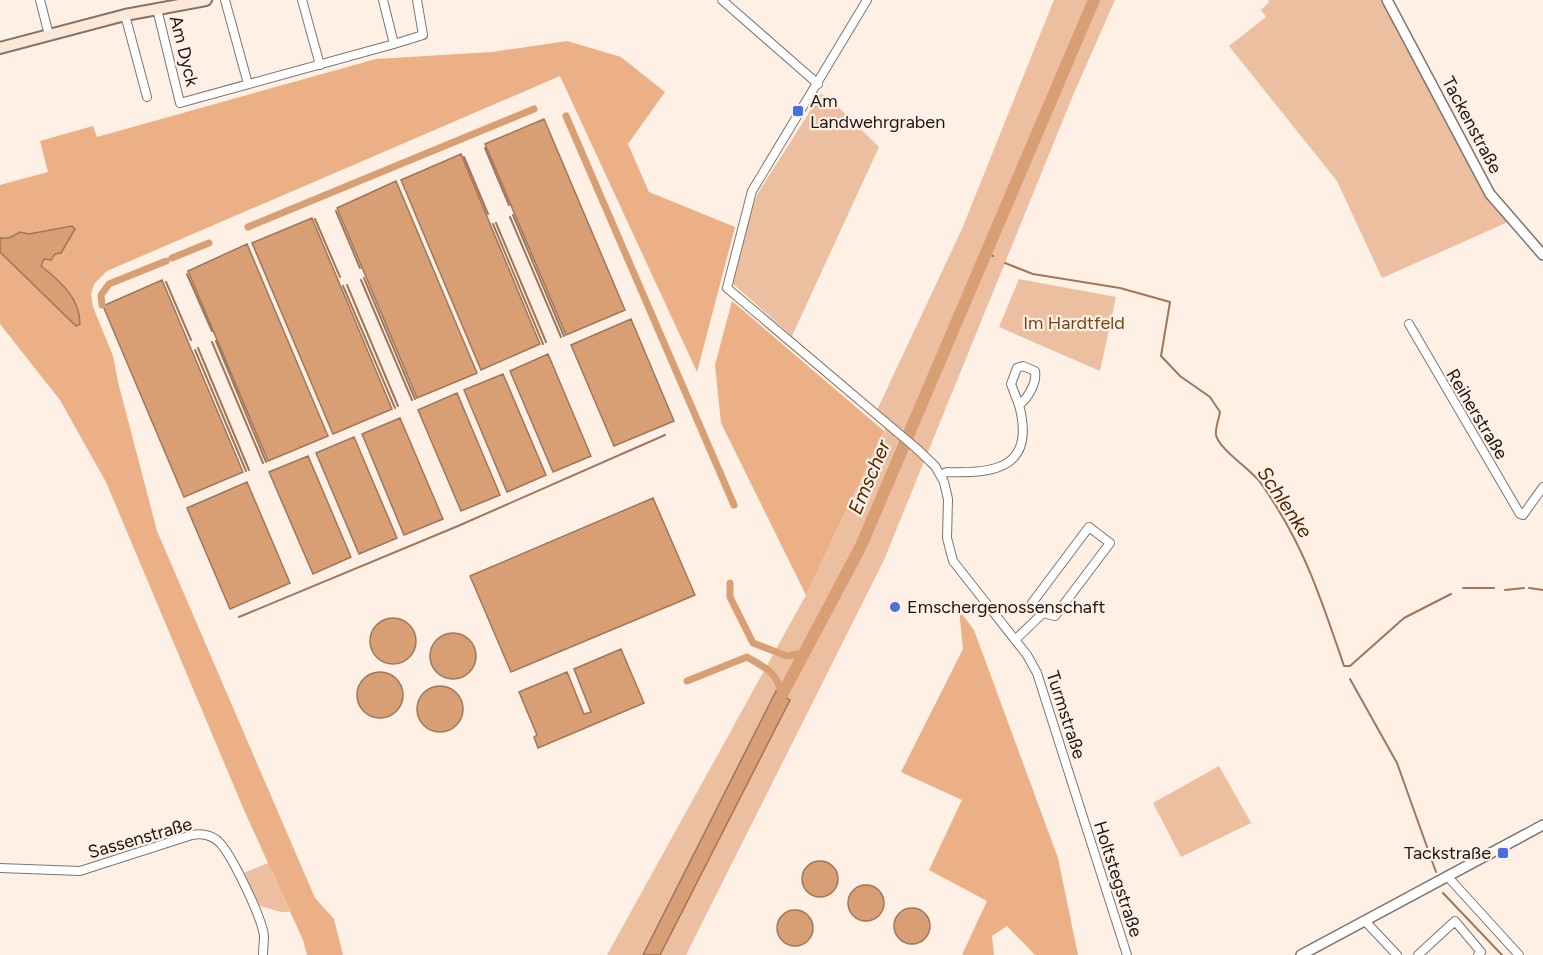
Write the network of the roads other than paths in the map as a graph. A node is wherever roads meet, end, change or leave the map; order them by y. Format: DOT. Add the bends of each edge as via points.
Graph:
graph roads {
  1 [pos="40,0"];
  2 [pos="206,0"];
  3 [pos="225,0"];
  4 [pos="302,0"];
  5 [pos="383,0"];
  6 [pos="417,0"];
  7 [pos="722,0"];
  8 [pos="867,0"];
  9 [pos="1387,0"];
  10 [pos="157,9"];
  11 [pos="125,15"];
  12 [pos="49,35"];
  13 [pos="394,44"];
  14 [pos="0,48"];
  15 [pos="320,65"];
  16 [pos="248,84"];
  17 [pos="818,84"];
  18 [pos="147,98"];
  19 [pos="1543,255"];
  20 [pos="1410,324"];
  21 [pos="1019,405"];
  22 [pos="941,475"];
  23 [pos="1543,487"];
  24 [pos="1043,613"];
  25 [pos="1015,640"];
  26 [pos="1080,812"];
  27 [pos="1543,825"];
  28 [pos="0,868"];
  29 [pos="1448,877"];
  30 [pos="1365,921"];
  31 [pos="1481,954"];
  32 [pos="263,955"];
  33 [pos="1127,955"];
  34 [pos="1302,955"];
  35 [pos="1397,955"];
  36 [pos="1418,955"];
  37 [pos="1520,955"];
  1 -- 12 [label="street"];
  2 -- 10 [label="main road, Am Dyck"];
  3 -- 16 [label="street"];
  4 -- 15 [label="street"];
  5 -- 13 [label="street"];
  6 -- 13 [label="street, Am Dyck" via="423,35"];
  7 -- 17 [label="street"];
  8 -- 17 [label="street"];
  9 -- 19 [label="street, Tackenstraße" via="1490,194"];
  10 -- 11 [label="main road, Am Dyck"];
  10 -- 16 [label="street, Am Dyck" via="180,104"];
  11 -- 12 [label="main road, Am Dyck"];
  11 -- 18 [label="street"];
  12 -- 14 [label="main road, Am Dyck"];
  13 -- 15 [label="street, Am Dyck"];
  15 -- 16 [label="street, Am Dyck"];
  17 -- 22 [label="street" via="752,191 727,288 892,427"];
  20 -- 23 [label="street, Reiherstraße" via="1517,511 1523,515"];
  21 -- 21 [label="street" via="1026,400 1036,378 1035,371 1023,366 1017,368 1011,384"];
  21 -- 22 [label="street" via="1022,436 1017,453 1008,463 991,472"];
  22 -- 25 [label="street, Turmstraße" via="948,499 947,538 953,561"];
  24 -- 24 [label="street" via="1032,603 1089,527 1110,543 1055,616"];
  24 -- 25 [label="street"];
  25 -- 26 [label="street, Turmstraße" via="1045,691"];
  26 -- 33 [label="street, Holtstegstraße"];
  27 -- 29 [label="street"];
  28 -- 32 [label="street, Sassenstraße" via="80,871 192,835 209,836 219,842 256,909 264,936"];
  29 -- 30 [label="street"];
  29 -- 37 [label="street"];
  30 -- 34 [label="street"];
  30 -- 35 [label="street"];
  31 -- 36 [label="street" via="1455,921"];
}
